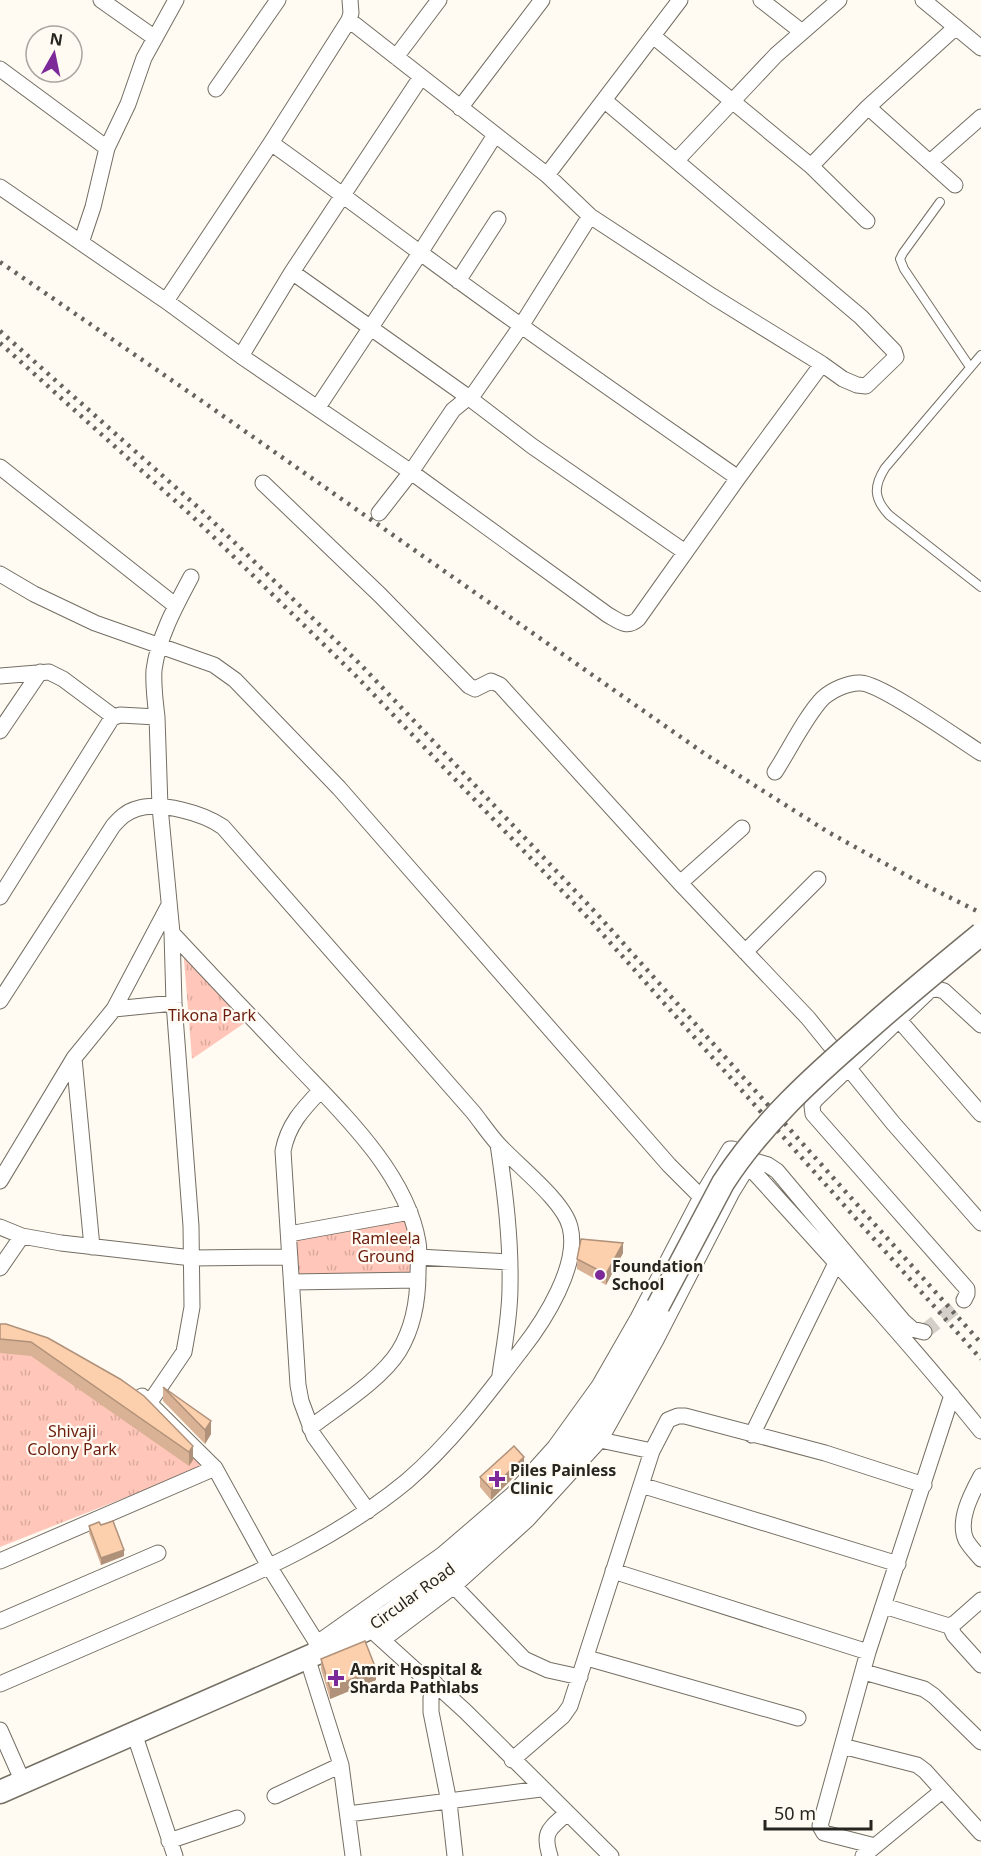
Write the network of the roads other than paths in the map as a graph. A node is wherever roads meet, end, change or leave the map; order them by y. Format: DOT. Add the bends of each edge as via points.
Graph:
graph roads {
  1 [pos="101,0"];
  2 [pos="176,0"];
  3 [pos="278,0"];
  4 [pos="350,0"];
  5 [pos="439,0"];
  6 [pos="542,0"];
  7 [pos="680,0"];
  8 [pos="761,0"];
  9 [pos="839,0"];
  10 [pos="923,0"];
  11 [pos="349,20"];
  12 [pos="956,27"];
  13 [pos="802,32"];
  14 [pos="653,36"];
  15 [pos="155,38"];
  16 [pos="981,48"];
  17 [pos="396,57"];
  18 [pos="0,69"];
  19 [pos="421,76"];
  20 [pos="216,89"];
  21 [pos="604,100"];
  22 [pos="732,101"];
  23 [pos="868,106"];
  24 [pos="460,108"];
  25 [pos="981,117"];
  26 [pos="495,135"];
  27 [pos="271,143"];
  28 [pos="107,148"];
  29 [pos="677,160"];
  30 [pos="930,162"];
  31 [pos="812,166"];
  32 [pos="548,175"];
  33 [pos="955,184"];
  34 [pos="0,187"];
  35 [pos="344,194"];
  36 [pos="940,202"];
  37 [pos="590,216"];
  38 [pos="498,219"];
  39 [pos="867,221"];
  40 [pos="81,243"];
  41 [pos="420,253"];
  42 [pos="292,272"];
  43 [pos="458,280"];
  44 [pos="166,301"];
  45 [pos="521,326"];
  46 [pos="371,327"];
  47 [pos="981,355"];
  48 [pos="241,356"];
  49 [pos="822,364"];
  50 [pos="970,367"];
  51 [pos="468,397"];
  52 [pos="318,407"];
  53 [pos="0,467"];
  54 [pos="411,472"];
  55 [pos="738,478"];
  56 [pos="263,483"];
  57 [pos="379,513"];
  58 [pos="685,552"];
  59 [pos="0,574"];
  60 [pos="191,577"];
  61 [pos="981,587"];
  62 [pos="176,606"];
  63 [pos="160,646"];
  64 [pos="40,672"];
  65 [pos="0,676"];
  66 [pos="114,717"];
  67 [pos="157,717"];
  68 [pos="0,731"];
  69 [pos="981,753"];
  70 [pos="775,772"];
  71 [pos="160,807"];
  72 [pos="742,828"];
  73 [pos="818,879"];
  74 [pos="680,883"];
  75 [pos="0,895"];
  76 [pos="169,905"];
  77 [pos="172,933"];
  78 [pos="981,934"];
  79 [pos="744,952"];
  80 [pos="0,1000"];
  81 [pos="174,1003"];
  82 [pos="114,1009"];
  83 [pos="899,1020"];
  84 [pos="981,1025"];
  85 [pos="74,1058"];
  86 [pos="849,1068"];
  87 [pos="320,1091"];
  88 [pos="981,1114"];
  89 [pos="498,1144"];
  90 [pos="748,1166"];
  91 [pos="0,1181"];
  92 [pos="701,1197"];
  93 [pos="410,1212"];
  94 [pos="981,1222"];
  95 [pos="0,1227"];
  96 [pos="289,1234"];
  97 [pos="22,1236"];
  98 [pos="92,1247"];
  99 [pos="290,1257"];
  100 [pos="418,1257"];
  101 [pos="192,1258"];
  102 [pos="510,1262"];
  103 [pos="836,1263"];
  104 [pos="0,1269"];
  105 [pos="418,1280"];
  106 [pos="292,1282"];
  107 [pos="964,1300"];
  108 [pos="924,1332"];
  109 [pos="500,1378"];
  110 [pos="133,1390"];
  111 [pos="952,1395"];
  112 [pos="150,1402"];
  113 [pos="310,1428"];
  114 [pos="981,1431"];
  115 [pos="752,1435"];
  116 [pos="600,1440"];
  117 [pos="652,1451"];
  118 [pos="216,1468"];
  119 [pos="981,1476"];
  120 [pos="641,1485"];
  121 [pos="924,1485"];
  122 [pos="368,1511"];
  123 [pos="158,1553"];
  124 [pos="981,1559"];
  125 [pos="0,1561"];
  126 [pos="898,1564"];
  127 [pos="270,1568"];
  128 [pos="613,1571"];
  129 [pos="454,1586"];
  130 [pos="981,1600"];
  131 [pos="884,1606"];
  132 [pos="0,1621"];
  133 [pos="382,1625"];
  134 [pos="951,1626"];
  135 [pos="315,1651"];
  136 [pos="868,1652"];
  137 [pos="587,1658"];
  138 [pos="981,1665"];
  139 [pos="864,1671"];
  140 [pos="580,1677"];
  141 [pos="433,1682"];
  142 [pos="0,1684"];
  143 [pos="798,1718"];
  144 [pos="0,1730"];
  145 [pos="134,1733"];
  146 [pos="978,1733"];
  147 [pos="842,1746"];
  148 [pos="513,1760"];
  149 [pos="341,1765"];
  150 [pos="23,1782"];
  151 [pos="541,1789"];
  152 [pos="942,1791"];
  153 [pos="0,1792"];
  154 [pos="275,1796"];
  155 [pos="449,1802"];
  156 [pos="567,1813"];
  157 [pos="348,1814"];
  158 [pos="237,1818"];
  159 [pos="981,1833"];
  160 [pos="172,1849"];
  161 [pos="869,1851"];
  162 [pos="353,1856"];
  163 [pos="455,1856"];
  164 [pos="550,1856"];
  165 [pos="611,1856"];
  1 -- 15 [label="street"];
  2 -- 15 [label="street"];
  3 -- 20 [label="street"];
  4 -- 11 [label="street"];
  5 -- 17 [label="street"];
  6 -- 24 [label="street"];
  7 -- 14 [label="street"];
  8 -- 13 [label="street"];
  9 -- 13 [label="street"];
  10 -- 12 [label="street"];
  11 -- 17 [label="street"];
  11 -- 27 [label="street"];
  12 -- 16 [label="street"];
  12 -- 23 [label="street"];
  13 -- 22 [label="street"];
  14 -- 21 [label="street"];
  14 -- 22 [label="street"];
  15 -- 28 [label="street"];
  17 -- 19 [label="street"];
  18 -- 28 [label="street"];
  19 -- 24 [label="street"];
  19 -- 35 [label="street"];
  21 -- 29 [label="street"];
  21 -- 32 [label="street"];
  22 -- 29 [label="street"];
  22 -- 31 [label="street"];
  23 -- 30 [label="street"];
  23 -- 31 [label="street"];
  24 -- 26 [label="street"];
  25 -- 30 [label="street"];
  26 -- 32 [label="street"];
  26 -- 41 [label="street"];
  27 -- 35 [label="street"];
  27 -- 44 [label="street"];
  28 -- 40 [label="street"];
  29 -- 49 [label="street" via="861,317 896,355 866,386 843,379"];
  30 -- 33 [label="street"];
  31 -- 39 [label="street"];
  32 -- 37 [label="street"];
  34 -- 40 [label="street"];
  35 -- 41 [label="street"];
  35 -- 42 [label="street"];
  36 -- 50 [label="lane" via="900,260"];
  37 -- 45 [label="street"];
  37 -- 49 [label="street"];
  38 -- 43 [label="street"];
  40 -- 44 [label="street"];
  41 -- 43 [label="street"];
  41 -- 46 [label="street"];
  42 -- 46 [label="street"];
  42 -- 48 [label="street"];
  43 -- 45 [label="street"];
  44 -- 48 [label="street"];
  45 -- 51 [label="street"];
  45 -- 55 [label="street"];
  46 -- 51 [label="street"];
  46 -- 52 [label="street"];
  47 -- 50 [label="lane"];
  48 -- 52 [label="street"];
  49 -- 55 [label="street"];
  50 -- 61 [label="lane" via="885,468 877,490 878,501 890,515"];
  51 -- 54 [label="street" via="453,410"];
  51 -- 58 [label="street"];
  52 -- 54 [label="street"];
  53 -- 62 [label="street"];
  54 -- 57 [label="street"];
  54 -- 58 [label="street" via="624,624 638,619"];
  55 -- 58 [label="street"];
  56 -- 74 [label="street" via="469,686 475,689 491,681 500,685"];
  59 -- 63 [label="street" via="95,623"];
  60 -- 62 [label="street"];
  62 -- 63 [label="street"];
  63 -- 67 [label="street" via="154,679"];
  63 -- 92 [label="street" via="223,670 253,698 339,788"];
  64 -- 65 [label="street"];
  64 -- 66 [label="street" via="63,680"];
  64 -- 68 [label="street"];
  66 -- 67 [label="street"];
  66 -- 75 [label="street"];
  67 -- 71 [label="street"];
  69 -- 70 [label="street" via="881,690 856,683 833,691 818,703"];
  71 -- 76 [label="street"];
  71 -- 80 [label="street" via="134,809 113,826"];
  71 -- 89 [label="street" via="196,813 223,827"];
  72 -- 74 [label="street"];
  73 -- 79 [label="street"];
  74 -- 79 [label="street"];
  76 -- 77 [label="street"];
  76 -- 82 [label="street"];
  77 -- 81 [label="street"];
  77 -- 87 [label="street"];
  78 -- 133 [label="main road, Circular Road, bridge" via="788,1101 735,1164 624,1371 600,1411 548,1479 493,1535"];
  79 -- 86 [label="street" via="808,1018"];
  81 -- 82 [label="street"];
  81 -- 101 [label="street"];
  82 -- 85 [label="street"];
  83 -- 84 [label="street" via="930,990 937,989"];
  83 -- 86 [label="street"];
  83 -- 88 [label="street"];
  85 -- 91 [label="street"];
  85 -- 98 [label="street"];
  86 -- 94 [label="street"];
  86 -- 107 [label="street" via="815,1100 813,1114 967,1289"];
  87 -- 93 [label="street" via="390,1171"];
  87 -- 96 [label="street" via="296,1116 283,1151"];
  89 -- 102 [label="street"];
  89 -- 109 [label="street" via="559,1208 572,1236 558,1290 529,1341"];
  90 -- 92 [label="street" via="730,1149"];
  90 -- 103 [label="street"];
  90 -- 108 [label="street" via="764,1163 777,1171 904,1322"];
  90 -- 116 [label="street"];
  92 -- 135 [label="street" via="599,1386 555,1447 513,1494 442,1555 369,1605"];
  93 -- 96 [label="street"];
  93 -- 100 [label="street"];
  95 -- 97 [label="street"];
  96 -- 99 [label="street"];
  97 -- 98 [label="street"];
  97 -- 104 [label="street"];
  98 -- 101 [label="street"];
  99 -- 101 [label="street"];
  99 -- 106 [label="street"];
  100 -- 102 [label="street"];
  100 -- 105 [label="street"];
  101 -- 112 [label="street" via="192,1307 186,1345"];
  102 -- 109 [label="street" via="509,1310"];
  103 -- 111 [label="street"];
  103 -- 115 [label="street"];
  105 -- 106 [label="street"];
  105 -- 113 [label="street" via="415,1312 398,1353 375,1377"];
  106 -- 113 [label="street" via="298,1385"];
  109 -- 122 [label="street" via="439,1450"];
  110 -- 112 [label="street"];
  111 -- 114 [label="street"];
  111 -- 121 [label="street"];
  112 -- 118 [label="street"];
  113 -- 122 [label="street"];
  115 -- 117 [label="street" via="678,1416 669,1420"];
  115 -- 121 [label="street" via="825,1453"];
  116 -- 117 [label="street"];
  116 -- 129 [label="street" via="527,1520"];
  117 -- 120 [label="street"];
  118 -- 125 [label="street"];
  118 -- 127 [label="street"];
  119 -- 124 [label="street" via="963,1526 966,1539"];
  120 -- 126 [label="street"];
  120 -- 128 [label="street"];
  121 -- 126 [label="street"];
  122 -- 127 [label="street"];
  123 -- 132 [label="street"];
  126 -- 131 [label="street"];
  127 -- 135 [label="street"];
  127 -- 142 [label="street"];
  128 -- 136 [label="street"];
  128 -- 137 [label="street"];
  129 -- 133 [label="street"];
  129 -- 140 [label="street" via="524,1659 548,1670"];
  130 -- 134 [label="street"];
  131 -- 134 [label="street"];
  131 -- 136 [label="street"];
  133 -- 135 [label="main road, Circular Road"];
  133 -- 141 [label="street" via="422,1676"];
  133 -- 141 [label="street" via="429,1671"];
  134 -- 138 [label="street" via="954,1635"];
  135 -- 145 [label="main road, Circular Road"];
  135 -- 149 [label="street"];
  136 -- 139 [label="street"];
  137 -- 140 [label="street"];
  137 -- 143 [label="street"];
  139 -- 146 [label="street" via="924,1689"];
  139 -- 147 [label="street"];
  140 -- 148 [label="street" via="567,1711"];
  141 -- 148 [label="street"];
  141 -- 155 [label="street" via="431,1712"];
  144 -- 150 [label="street"];
  145 -- 150 [label="main road, Circular Road"];
  145 -- 160 [label="street"];
  147 -- 152 [label="street" via="917,1765"];
  147 -- 161 [label="street" via="821,1829"];
  148 -- 151 [label="street"];
  149 -- 154 [label="street"];
  149 -- 157 [label="street"];
  150 -- 153 [label="main road, Circular Road"];
  151 -- 155 [label="street"];
  151 -- 156 [label="street"];
  152 -- 159 [label="street"];
  152 -- 161 [label="street"];
  155 -- 157 [label="street"];
  155 -- 163 [label="street"];
  156 -- 164 [label="street" via="547,1833"];
  156 -- 165 [label="street"];
  157 -- 162 [label="street"];
  158 -- 160 [label="street"];
}
